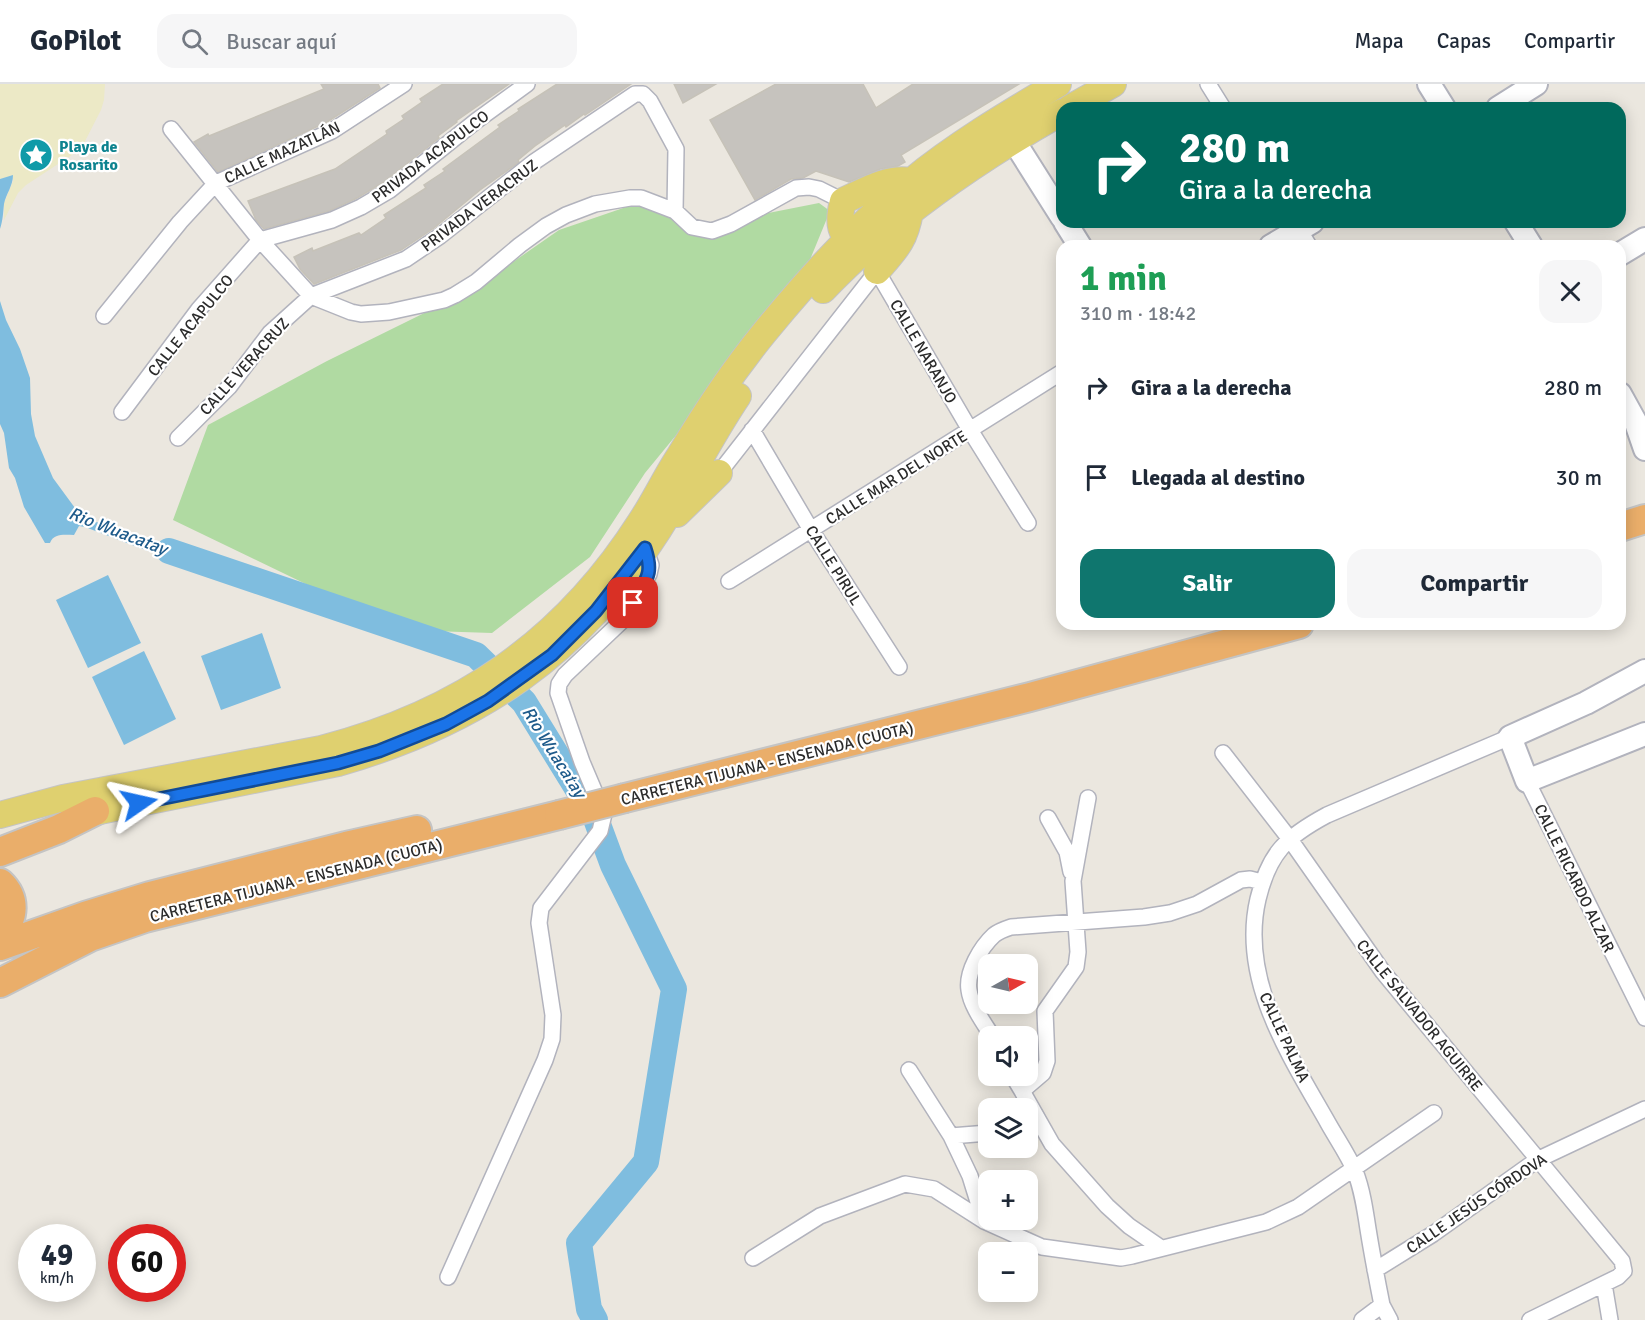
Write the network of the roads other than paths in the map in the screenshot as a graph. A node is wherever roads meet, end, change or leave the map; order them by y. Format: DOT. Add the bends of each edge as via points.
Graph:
graph roads {
  1 [pos="404,84"];
  2 [pos="527,84"];
  3 [pos="1058,84"];
  4 [pos="1113,84"];
  5 [pos="1208,84"];
  6 [pos="1429,84"];
  7 [pos="1536,84"];
  8 [pos="1081,102"];
  9 [pos="1219,102"];
  10 [pos="1440,102"];
  11 [pos="1508,102"];
  12 [pos="1056,115"];
  13 [pos="999,118"];
  14 [pos="171,129"];
  15 [pos="1013,140"];
  16 [pos="911,181"];
  17 [pos="216,183"];
  18 [pos="843,201"];
  19 [pos="1056,208"];
  20 [pos="675,212"];
  21 [pos="1304,230"];
  22 [pos="1645,239"];
  23 [pos="260,240"];
  24 [pos="1283,240"];
  25 [pos="1626,250"];
  26 [pos="861,254"];
  27 [pos="312,296"];
  28 [pos="104,316"];
  29 [pos="1056,376"];
  30 [pos="1626,405"];
  31 [pos="122,412"];
  32 [pos="752,430"];
  33 [pos="970,430"];
  34 [pos="178,438"];
  35 [pos="1645,449"];
  36 [pos="719,473"];
  37 [pos="1639,510"];
  38 [pos="1626,522"];
  39 [pos="1028,523"];
  40 [pos="811,530"];
  41 [pos="652,539"];
  42 [pos="729,580"];
  43 [pos="1212,630"];
  44 [pos="1277,630"];
  45 [pos="557,638"];
  46 [pos="899,667"];
  47 [pos="1645,671"];
  48 [pos="484,692"];
  49 [pos="1645,734"];
  50 [pos="1510,737"];
  51 [pos="1222,753"];
  52 [pos="1527,781"];
  53 [pos="623,790"];
  54 [pos="1088,798"];
  55 [pos="559,807"];
  56 [pos="95,812"];
  57 [pos="0,815"];
  58 [pos="1048,818"];
  59 [pos="0,838"];
  60 [pos="1289,838"];
  61 [pos="0,852"];
  62 [pos="1073,881"];
  63 [pos="1262,882"];
  64 [pos="0,883"];
  65 [pos="1075,923"];
  66 [pos="0,933"];
  67 [pos="0,946"];
  68 [pos="0,983"];
  69 [pos="1645,1018"];
  70 [pos="986,1026"];
  71 [pos="909,1070"];
  72 [pos="1019,1086"];
  73 [pos="1022,1091"];
  74 [pos="1645,1109"];
  75 [pos="1434,1113"];
  76 [pos="1038,1130"];
  77 [pos="1044,1130"];
  78 [pos="978,1134"];
  79 [pos="951,1136"];
  80 [pos="1537,1160"];
  81 [pos="1354,1169"];
  82 [pos="978,1201"];
  83 [pos="978,1217"];
  84 [pos="1004,1230"];
  85 [pos="1161,1248"];
  86 [pos="753,1258"];
  87 [pos="1375,1270"];
  88 [pos="448,1277"];
  89 [pos="1604,1284"];
  90 [pos="1382,1305"];
  91 [pos="1362,1320"];
  92 [pos="1390,1320"];
  93 [pos="1530,1320"];
  94 [pos="1610,1320"];
  1 -- 17 [label="street, CALLE MAZATLÁN" via="332,131"];
  2 -- 23 [label="street, PRIVADA ACAPULCO" via="390,190 361,207 333,220"];
  3 -- 13 [label="main road"];
  4 -- 8 [label="main road"];
  5 -- 9 [label="street"];
  6 -- 10 [label="street"];
  7 -- 11 [label="street"];
  12 -- 15 [label="main road"];
  13 -- 15 [label="street"];
  13 -- 16 [label="main road"];
  14 -- 17 [label="street"];
  15 -- 19 [label="street"];
  15 -- 26 [label="main road" via="910,212 901,243"];
  16 -- 18 [label="main road" via="879,184"];
  16 -- 26 [label="main road"];
  17 -- 23 [label="street"];
  17 -- 28 [label="street, CALLE MAZATLÁN"];
  18 -- 20 [label="street" via="819,189 796,188 731,225 712,231 692,227"];
  18 -- 26 [label="main road" via="841,230"];
  20 -- 27 [label="street" via="635,197 595,204 566,215 520,245 476,282 444,300 362,314"];
  20 -- 27 [label="street, PRIVADA VERACRUZ" via="674,142 650,100 635,94 534,162 406,259"];
  21 -- 24 [label="street"];
  22 -- 25 [label="street"];
  23 -- 27 [label="street"];
  23 -- 31 [label="street, CALLE ACAPULCO" via="199,309"];
  26 -- 32 [label="street"];
  26 -- 33 [label="street, CALLE NARANJO"];
  26 -- 41 [label="main road" via="813,299 776,343 730,408"];
  26 -- 45 [label="main road" via="763,334 716,398 628,541"];
  27 -- 34 [label="street, CALLE VERACRUZ" via="270,333 229,387"];
  29 -- 33 [label="street, CALLE MAR DEL NORTE"];
  30 -- 35 [label="street"];
  32 -- 36 [label="street"];
  32 -- 40 [label="street, CALLE PIRUL"];
  33 -- 39 [label="street, CALLE NARANJO"];
  33 -- 40 [label="street, CALLE MAR DEL NORTE"];
  36 -- 41 [label="main road"];
  37 -- 38 [label="highway"];
  40 -- 42 [label="street, CALLE MAR DEL NORTE"];
  40 -- 46 [label="street, CALLE PIRUL"];
  41 -- 45 [label="main road" via="614,591"];
  41 -- 88 [label="street" via="649,573 625,618 559,684 558,693 604,814 603,822 541,908 539,923 553,1015 552,1039"];
  43 -- 53 [label="highway, CARRETERA TIJUANA - ENSENADA (CUOTA)"];
  44 -- 53 [label="highway, CARRETERA TIJUANA - ENSENADA (CUOTA)" via="1041,694"];
  45 -- 48 [label="main road" via="530,649"];
  47 -- 50 [label="street" via="1586,704"];
  48 -- 56 [label="main road" via="446,724 379,751 338,763"];
  48 -- 57 [label="main road" via="360,739 321,749 63,798"];
  49 -- 52 [label="street"];
  50 -- 52 [label="street, CALLE RICARDO ALZAR"];
  50 -- 60 [label="street, CALLE PALMA" via="1327,815"];
  51 -- 60 [label="street, CALLE SALVADOR AGUIRRE"];
  52 -- 69 [label="street, CALLE RICARDO ALZAR"];
  53 -- 55 [label="highway, CARRETERA TIJUANA - ENSENADA (CUOTA), bridge"];
  54 -- 62 [label="street"];
  55 -- 67 [label="highway, CARRETERA TIJUANA - ENSENADA (CUOTA)" via="346,846 150,896"];
  55 -- 68 [label="highway, CARRETERA TIJUANA - ENSENADA (CUOTA)" via="145,918 90,937"];
  56 -- 59 [label="main road"];
  56 -- 61 [label="highway"];
  58 -- 62 [label="street" via="1067,852"];
  60 -- 63 [label="street, CALLE PALMA"];
  60 -- 80 [label="street, CALLE SALVADOR AGUIRRE" via="1376,963"];
  62 -- 65 [label="street"];
  63 -- 65 [label="street" via="1241,880 1197,904 1170,913"];
  63 -- 81 [label="street, CALLE PALMA" via="1253,928 1260,985 1276,1028"];
  64 -- 66 [label="highway" via="12,905 9,922"];
  65 -- 70 [label="street" via="1011,927 994,935 979,953 968,989"];
  65 -- 73 [label="street" via="1076,967 1045,1011 1047,1061 1042,1073"];
  71 -- 79 [label="street"];
  72 -- 73 [label="street"];
  73 -- 77 [label="street"];
  74 -- 80 [label="street, CALLE JESÚS CÓRDOVA"];
  75 -- 81 [label="street"];
  76 -- 77 [label="street"];
  77 -- 85 [label="street" via="1107,1206"];
  78 -- 79 [label="street"];
  79 -- 82 [label="street"];
  80 -- 87 [label="street, CALLE JESÚS CÓRDOVA"];
  80 -- 89 [label="street, CALLE SALVADOR AGUIRRE" via="1622,1260 1624,1271"];
  81 -- 85 [label="street" via="1282,1216"];
  81 -- 87 [label="street, CALLE PALMA"];
  83 -- 86 [label="street" via="934,1189 905,1184 820,1216"];
  84 -- 85 [label="street" via="1042,1247 1121,1258"];
  87 -- 90 [label="street, CALLE PALMA"];
  89 -- 93 [label="street"];
  89 -- 94 [label="street"];
  90 -- 91 [label="street"];
  90 -- 92 [label="street, CALLE PALMA"];
}
